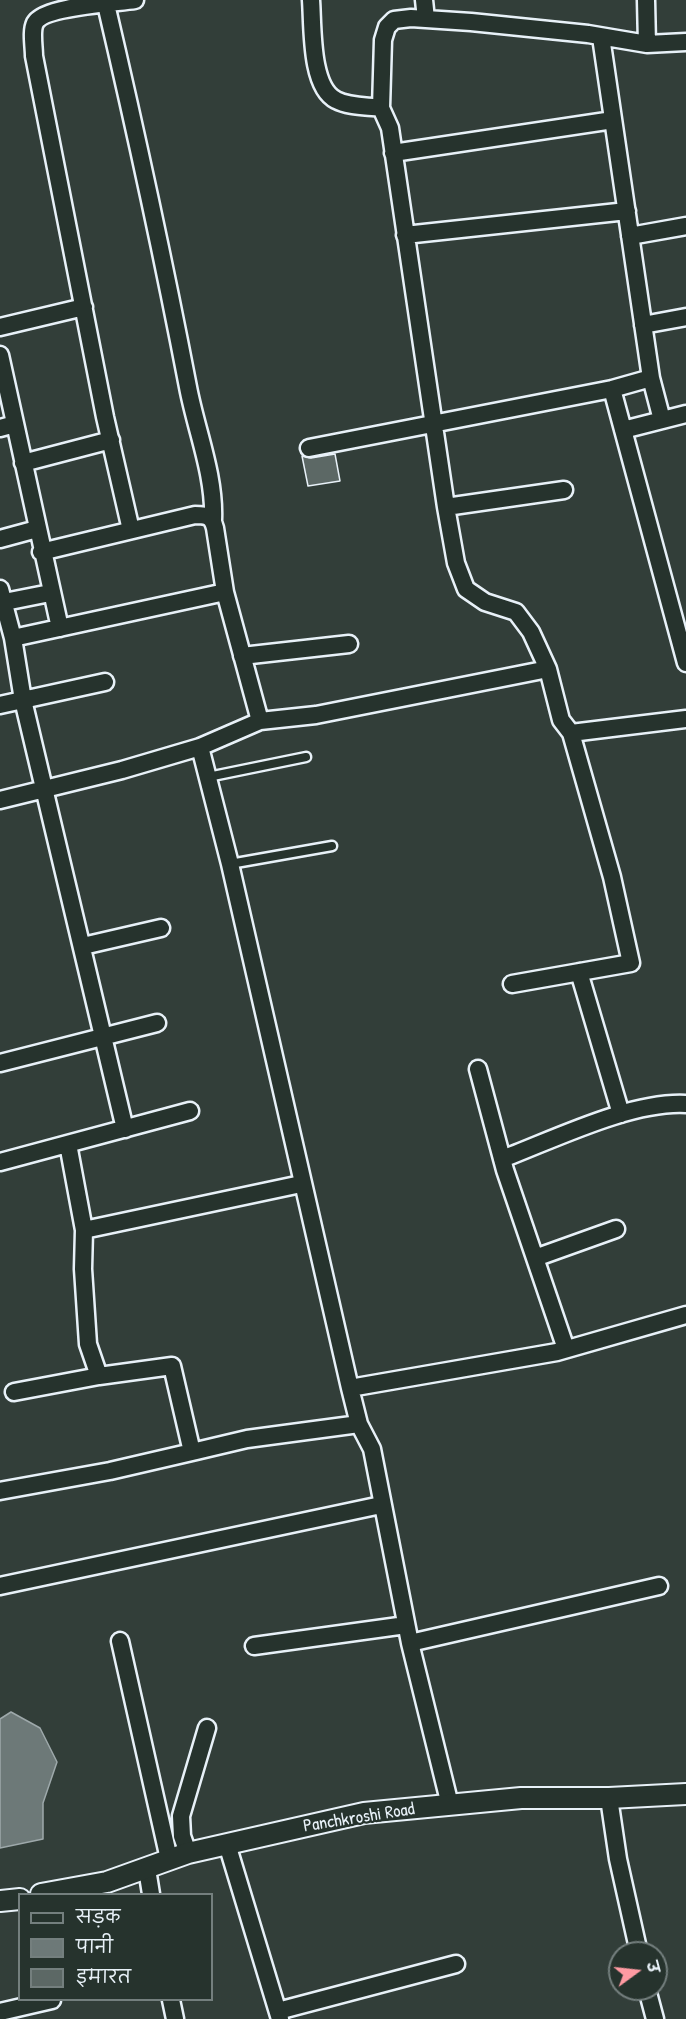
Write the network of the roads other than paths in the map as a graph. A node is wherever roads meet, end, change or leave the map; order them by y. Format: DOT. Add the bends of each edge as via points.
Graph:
graph roads {
  1 [pos="135,0"];
  2 [pos="311,0"];
  3 [pos="424,0"];
  4 [pos="646,0"];
  5 [pos="106,2"];
  6 [pos="426,19"];
  7 [pos="601,37"];
  8 [pos="686,42"];
  9 [pos="647,44"];
  10 [pos="381,108"];
  11 [pos="613,120"];
  12 [pos="393,153"];
  13 [pos="627,211"];
  14 [pos="686,226"];
  15 [pos="405,235"];
  16 [pos="630,236"];
  17 [pos="84,307"];
  18 [pos="686,317"];
  19 [pos="643,325"];
  20 [pos="0,327"];
  21 [pos="0,355"];
  22 [pos="651,378"];
  23 [pos="612,389"];
  24 [pos="686,414"];
  25 [pos="662,420"];
  26 [pos="433,424"];
  27 [pos="7,426"];
  28 [pos="623,430"];
  29 [pos="111,440"];
  30 [pos="309,448"];
  31 [pos="22,463"];
  32 [pos="564,490"];
  33 [pos="446,507"];
  34 [pos="213,520"];
  35 [pos="37,529"];
  36 [pos="131,530"];
  37 [pos="0,539"];
  38 [pos="41,552"];
  39 [pos="225,592"];
  40 [pos="50,593"];
  41 [pos="1,598"];
  42 [pos="60,628"];
  43 [pos="13,638"];
  44 [pos="349,644"];
  45 [pos="242,656"];
  46 [pos="686,663"];
  47 [pos="548,669"];
  48 [pos="105,682"];
  49 [pos="23,700"];
  50 [pos="0,705"];
  51 [pos="686,719"];
  52 [pos="260,721"];
  53 [pos="571,733"];
  54 [pos="200,747"];
  55 [pos="306,757"];
  56 [pos="208,777"];
  57 [pos="44,789"];
  58 [pos="0,800"];
  59 [pos="332,846"];
  60 [pos="230,864"];
  61 [pos="161,928"];
  62 [pos="83,946"];
  63 [pos="579,972"];
  64 [pos="512,984"];
  65 [pos="157,1023"];
  66 [pos="105,1036"];
  67 [pos="0,1063"];
  68 [pos="478,1070"];
  69 [pos="686,1104"];
  70 [pos="190,1111"];
  71 [pos="621,1114"];
  72 [pos="125,1129"];
  73 [pos="68,1144"];
  74 [pos="502,1159"];
  75 [pos="0,1162"];
  76 [pos="301,1184"];
  77 [pos="616,1228"];
  78 [pos="84,1230"];
  79 [pos="535,1258"];
  80 [pos="686,1315"];
  81 [pos="566,1350"];
  82 [pos="99,1376"];
  83 [pos="350,1388"];
  84 [pos="14,1392"];
  85 [pos="359,1424"];
  86 [pos="192,1452"];
  87 [pos="0,1491"];
  88 [pos="381,1505"];
  89 [pos="0,1586"];
  90 [pos="659,1586"];
  91 [pos="406,1625"];
  92 [pos="120,1641"];
  93 [pos="410,1643"];
  94 [pos="254,1646"];
  95 [pos="207,1728"];
  96 [pos="686,1794"];
  97 [pos="609,1798"];
  98 [pos="450,1805"];
  99 [pos="227,1844"];
  100 [pos="188,1853"];
  101 [pos="169,1859"];
  102 [pos="147,1869"];
  103 [pos="46,1893"];
  104 [pos="152,1893"];
  105 [pos="18,1899"];
  106 [pos="0,1901"];
  107 [pos="636,1941"];
  108 [pos="456,1964"];
  109 [pos="48,2001"];
  110 [pos="171,2001"];
  111 [pos="650,2001"];
  112 [pos="0,2012"];
  113 [pos="279,2015"];
  114 [pos="175,2019"];
  115 [pos="655,2019"];
  1 -- 5 [label="street"];
  2 -- 10 [label="street" via="315,59 323,89 338,101"];
  3 -- 6 [label="street"];
  4 -- 9 [label="street"];
  5 -- 17 [label="street" via="42,16 33,33 34,56"];
  5 -- 34 [label="street" via="212,486"];
  6 -- 7 [label="street"];
  6 -- 10 [label="street" via="394,20 387,27 383,40"];
  7 -- 9 [label="street"];
  7 -- 11 [label="street"];
  8 -- 9 [label="street"];
  10 -- 12 [label="street" via="390,128"];
  11 -- 12 [label="street"];
  11 -- 13 [label="street"];
  12 -- 15 [label="street"];
  13 -- 15 [label="street"];
  13 -- 16 [label="street"];
  14 -- 16 [label="street"];
  15 -- 26 [label="street"];
  16 -- 19 [label="street"];
  17 -- 20 [label="street"];
  17 -- 29 [label="street"];
  18 -- 19 [label="street"];
  19 -- 22 [label="street"];
  21 -- 27 [label="street"];
  22 -- 23 [label="street"];
  22 -- 25 [label="street"];
  23 -- 26 [label="street"];
  23 -- 28 [label="street"];
  24 -- 25 [label="street"];
  25 -- 28 [label="street"];
  26 -- 30 [label="street"];
  26 -- 33 [label="street"];
  27 -- 31 [label="street"];
  28 -- 46 [label="street"];
  29 -- 31 [label="street"];
  29 -- 36 [label="street"];
  31 -- 35 [label="street"];
  32 -- 33 [label="street"];
  33 -- 47 [label="street" via="456,563 466,589 485,602 516,612"];
  34 -- 36 [label="street" via="207,515 195,515"];
  34 -- 39 [label="street"];
  35 -- 37 [label="street"];
  35 -- 38 [label="street"];
  36 -- 38 [label="street"];
  38 -- 40 [label="street"];
  39 -- 42 [label="street"];
  39 -- 45 [label="street"];
  40 -- 41 [label="street"];
  40 -- 42 [label="street"];
  41 -- 43 [label="street"];
  42 -- 43 [label="street"];
  43 -- 49 [label="street"];
  44 -- 45 [label="street"];
  45 -- 52 [label="street"];
  47 -- 52 [label="street" via="316,715"];
  47 -- 53 [label="street" via="561,720"];
  48 -- 49 [label="street"];
  49 -- 50 [label="street"];
  49 -- 57 [label="street"];
  51 -- 53 [label="street"];
  52 -- 54 [label="street"];
  53 -- 63 [label="street" via="612,877 631,963"];
  54 -- 56 [label="street"];
  54 -- 57 [label="street"];
  55 -- 56 [label="lane"];
  56 -- 60 [label="street"];
  57 -- 58 [label="street"];
  57 -- 62 [label="street"];
  59 -- 60 [label="lane"];
  60 -- 76 [label="street"];
  61 -- 62 [label="street"];
  62 -- 66 [label="street"];
  63 -- 64 [label="street"];
  63 -- 71 [label="street"];
  65 -- 66 [label="street"];
  66 -- 67 [label="street"];
  66 -- 72 [label="street"];
  68 -- 74 [label="street"];
  69 -- 71 [label="street" via="665,1102"];
  70 -- 72 [label="street"];
  71 -- 74 [label="street"];
  72 -- 73 [label="street"];
  73 -- 75 [label="street"];
  73 -- 78 [label="street"];
  74 -- 79 [label="street"];
  76 -- 78 [label="street"];
  76 -- 83 [label="street"];
  77 -- 79 [label="street"];
  78 -- 82 [label="street" via="88,1344"];
  79 -- 81 [label="street"];
  80 -- 81 [label="street"];
  81 -- 83 [label="street"];
  82 -- 84 [label="street"];
  82 -- 86 [label="street" via="172,1366"];
  83 -- 85 [label="street"];
  85 -- 86 [label="street" via="247,1438"];
  85 -- 88 [label="street" via="372,1449"];
  86 -- 87 [label="street"];
  88 -- 89 [label="street"];
  88 -- 91 [label="street"];
  90 -- 93 [label="street"];
  91 -- 93 [label="street"];
  91 -- 94 [label="street"];
  92 -- 101 [label="street"];
  93 -- 98 [label="street"];
  95 -- 100 [label="street" via="181,1816"];
  96 -- 97 [label="street, Panchkroshi Road"];
  97 -- 98 [label="street, Panchkroshi Road" via="521,1798"];
  97 -- 107 [label="street"];
  98 -- 99 [label="street, Panchkroshi Road" via="364,1813"];
  99 -- 100 [label="street, Panchkroshi Road"];
  99 -- 113 [label="street"];
  100 -- 101 [label="street, Panchkroshi Road"];
  101 -- 102 [label="street, Panchkroshi Road"];
  102 -- 103 [label="street, Panchkroshi Road"];
  102 -- 104 [label="street"];
  105 -- 106 [label="street"];
  108 -- 113 [label="street"];
  109 -- 112 [label="street"];
  110 -- 114 [label="street"];
  111 -- 115 [label="street"];
}
